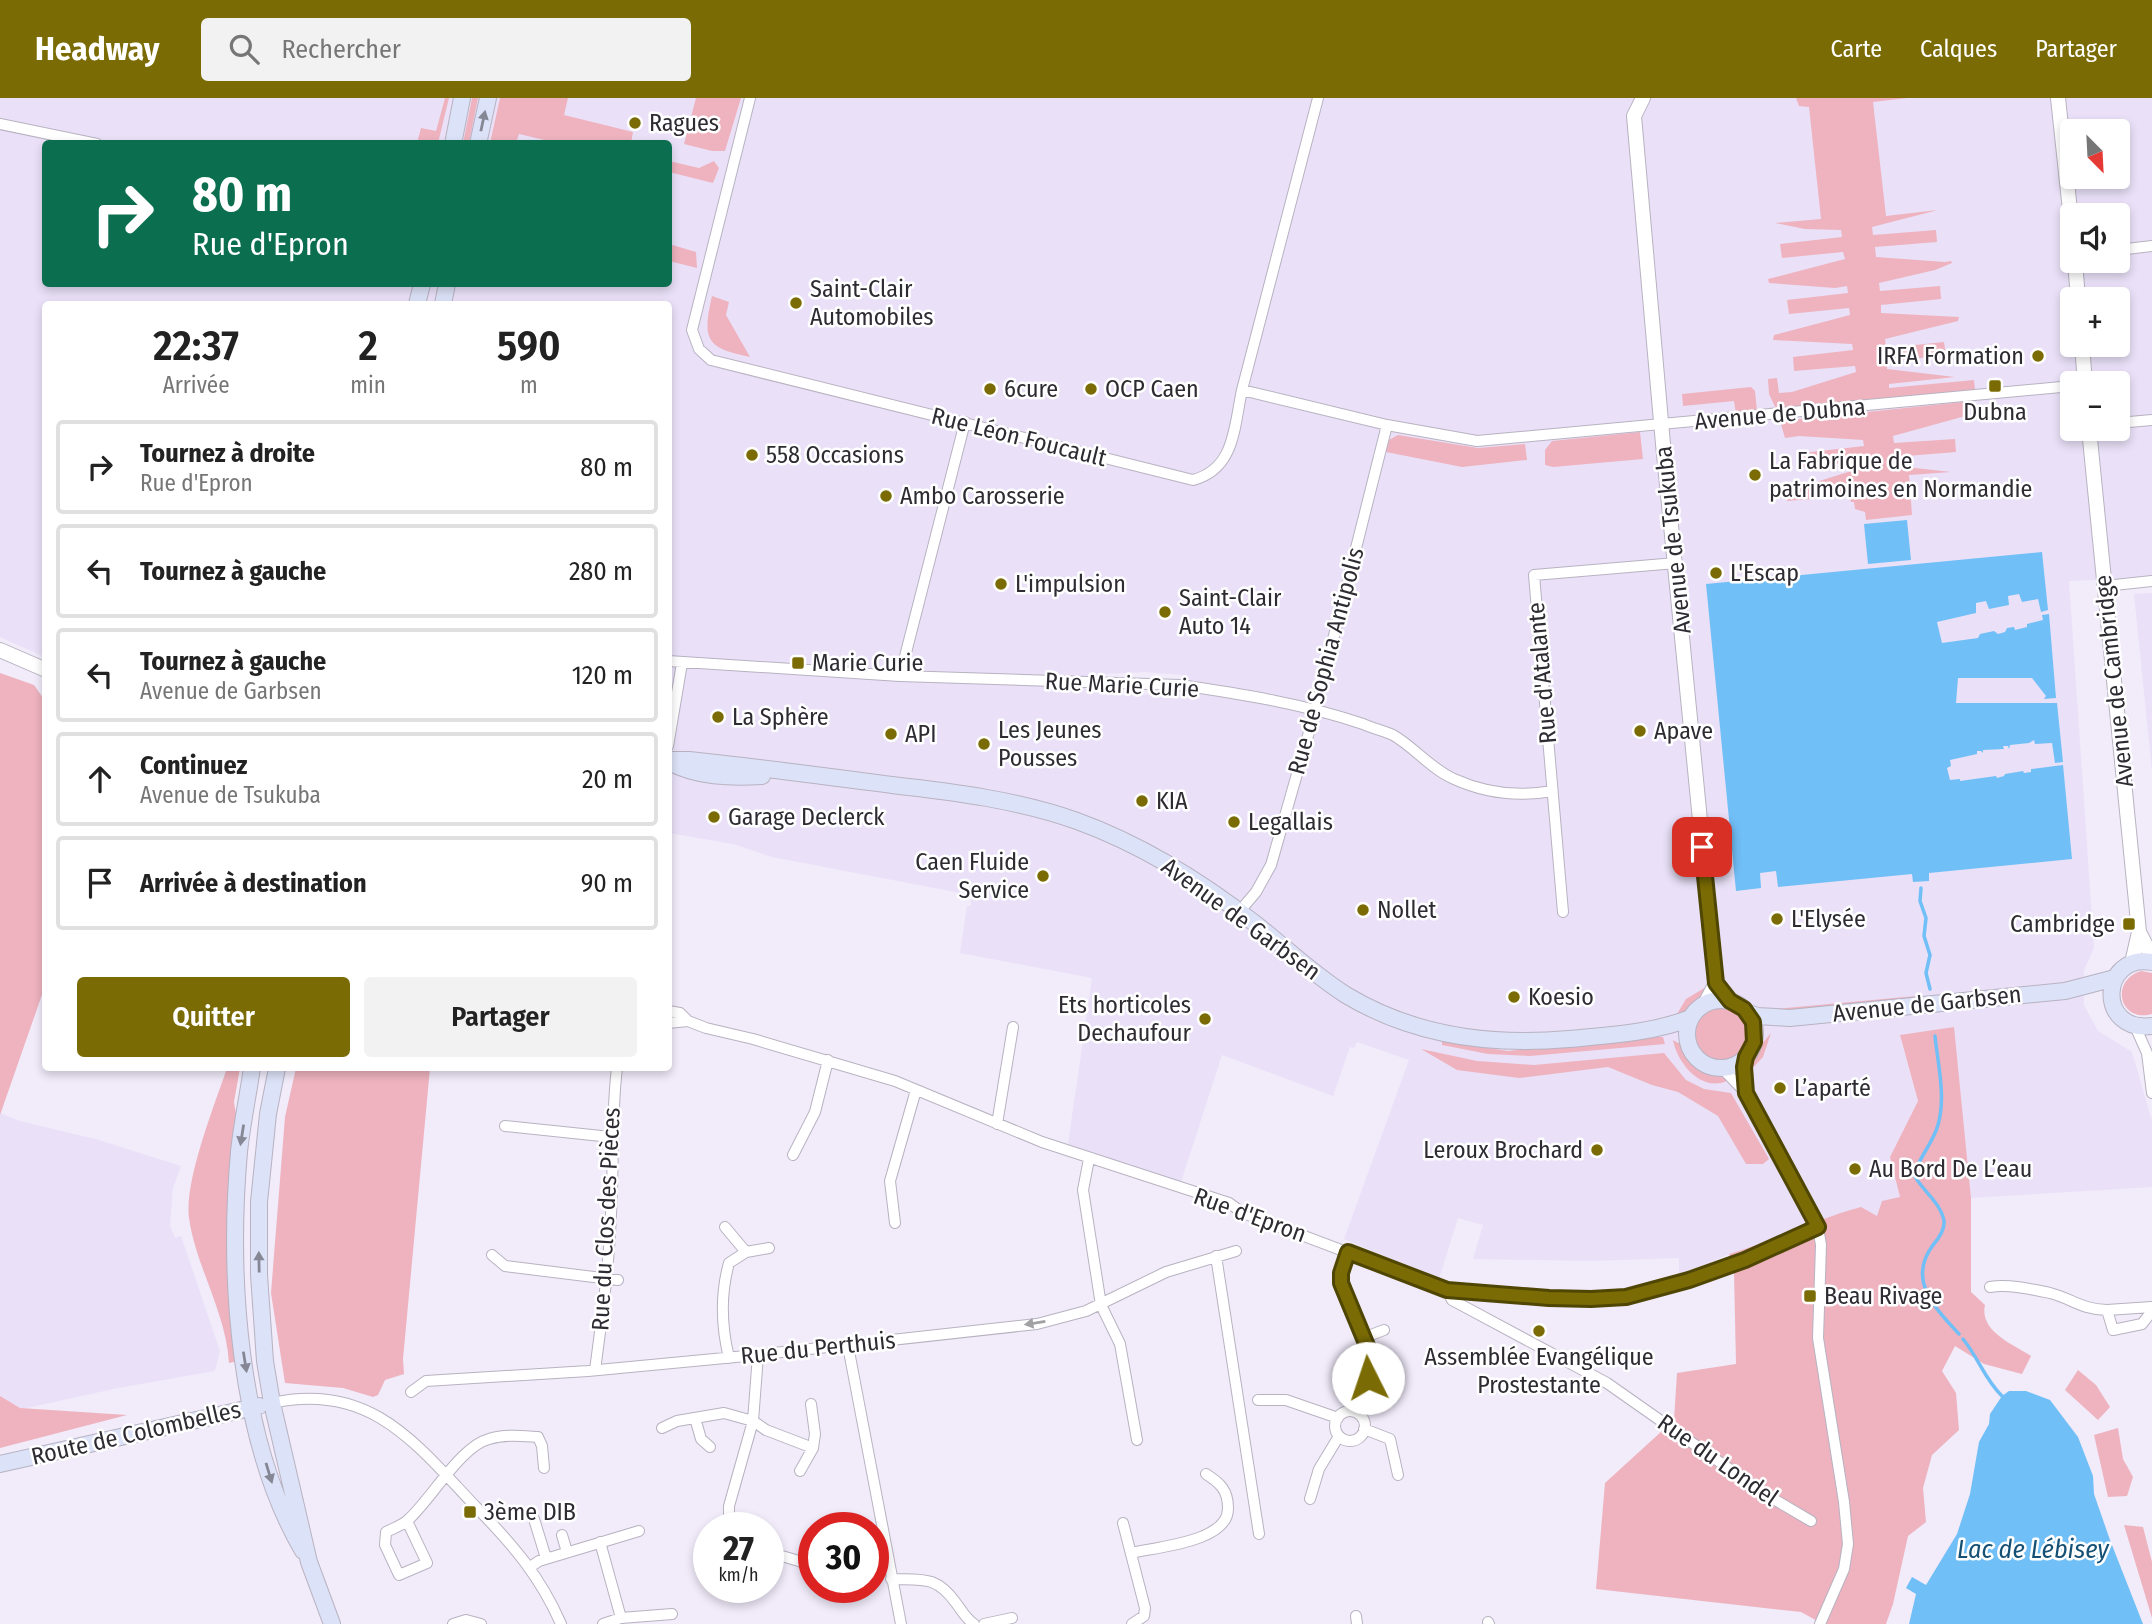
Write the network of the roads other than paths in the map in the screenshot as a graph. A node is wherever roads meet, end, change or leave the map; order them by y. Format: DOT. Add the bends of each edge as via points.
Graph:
graph roads {
  1 [pos="462,98"];
  2 [pos="488,98"];
  3 [pos="750,98"];
  4 [pos="1318,98"];
  5 [pos="1643,98"];
  6 [pos="2059,98"];
  7 [pos="0,124"];
  8 [pos="78,140"];
  9 [pos="453,140"];
  10 [pos="479,140"];
  11 [pos="2069,203"];
  12 [pos="2152,246"];
  13 [pos="2130,249"];
  14 [pos="2060,387"];
  15 [pos="1242,390"];
  16 [pos="2152,420"];
  17 [pos="965,422"];
  18 [pos="2130,422"];
  19 [pos="1387,425"];
  20 [pos="1662,425"];
  21 [pos="2090,441"];
  22 [pos="1676,563"];
  23 [pos="2152,581"];
  24 [pos="2105,586"];
  25 [pos="0,650"];
  26 [pos="672,662"];
  27 [pos="682,663"];
  28 [pos="42,668"];
  29 [pos="900,676"];
  30 [pos="1315,711"];
  31 [pos="672,722"];
  32 [pos="672,761"];
  33 [pos="1552,791"];
  34 [pos="1240,912"];
  35 [pos="1563,912"];
  36 [pos="2139,932"];
  37 [pos="2152,959"];
  38 [pos="2132,963"];
  39 [pos="2115,978"];
  40 [pos="1716,983"];
  41 [pos="2064,991"];
  42 [pos="1730,1001"];
  43 [pos="1705,1004"];
  44 [pos="2113,1006"];
  45 [pos="672,1012"];
  46 [pos="1748,1013"];
  47 [pos="1691,1018"];
  48 [pos="1790,1018"];
  49 [pos="688,1021"];
  50 [pos="672,1023"];
  51 [pos="2144,1026"];
  52 [pos="1013,1027"];
  53 [pos="1644,1032"];
  54 [pos="1754,1042"];
  55 [pos="1688,1043"];
  56 [pos="1746,1057"];
  57 [pos="828,1060"];
  58 [pos="1722,1068"];
  59 [pos="252,1071"];
  60 [pos="276,1071"];
  61 [pos="617,1071"];
  62 [pos="916,1090"];
  63 [pos="1746,1093"];
  64 [pos="2152,1093"];
  65 [pos="997,1124"];
  66 [pos="505,1126"];
  67 [pos="611,1137"];
  68 [pos="793,1155"];
  69 [pos="1089,1158"];
  70 [pos="895,1223"];
  71 [pos="725,1227"];
  72 [pos="1818,1227"];
  73 [pos="769,1248"];
  74 [pos="1236,1251"];
  75 [pos="746,1252"];
  76 [pos="1348,1252"];
  77 [pos="492,1255"];
  78 [pos="1216,1256"];
  79 [pos="613,1279"];
  80 [pos="1990,1287"];
  81 [pos="1447,1290"];
  82 [pos="1101,1305"];
  83 [pos="2152,1309"];
  84 [pos="2107,1310"];
  85 [pos="1384,1329"];
  86 [pos="1363,1338"];
  87 [pos="848,1346"];
  88 [pos="758,1355"];
  89 [pos="729,1357"];
  90 [pos="595,1370"];
  91 [pos="411,1392"];
  92 [pos="1258,1400"];
  93 [pos="272,1403"];
  94 [pos="811,1404"];
  95 [pos="252,1407"];
  96 [pos="1355,1412"];
  97 [pos="695,1418"];
  98 [pos="1338,1418"];
  99 [pos="753,1421"];
  100 [pos="662,1428"];
  101 [pos="1364,1429"];
  102 [pos="1339,1436"];
  103 [pos="1137,1440"];
  104 [pos="710,1447"];
  105 [pos="813,1448"];
  106 [pos="0,1464"];
  107 [pos="544,1468"];
  108 [pos="800,1471"];
  109 [pos="1206,1474"];
  110 [pos="448,1475"];
  111 [pos="1398,1475"];
  112 [pos="1310,1499"];
  113 [pos="729,1512"];
  114 [pos="534,1519"];
  115 [pos="407,1521"];
  116 [pos="1811,1521"];
  117 [pos="1123,1523"];
  118 [pos="639,1531"];
  119 [pos="1259,1534"];
  120 [pos="562,1535"];
  121 [pos="600,1542"];
  122 [pos="567,1552"];
  123 [pos="1131,1553"];
  124 [pos="547,1558"];
  125 [pos="309,1562"];
  126 [pos="530,1567"];
  127 [pos="891,1579"];
  128 [pos="672,1614"];
  129 [pos="621,1618"];
  130 [pos="1012,1618"];
  131 [pos="332,1624"];
  132 [pos="453,1624"];
  133 [pos="481,1624"];
  134 [pos="561,1624"];
  135 [pos="603,1624"];
  136 [pos="901,1624"];
  137 [pos="974,1624"];
  138 [pos="984,1624"];
  139 [pos="1132,1624"];
  140 [pos="1819,1624"];
  1 -- 9 [label="main road"];
  10 -- 2 [label="main road, one-way"];
  3 -- 17 [label="street, Rue Léon Foucault" via="692,330 699,349 711,360"];
  4 -- 15 [label="street, Rue Léon Foucault"];
  5 -- 20 [label="street, Avenue de Tsukuba" via="1634,117"];
  6 -- 11 [label="street"];
  7 -- 8 [label="street"];
  12 -- 13 [label="street"];
  14 -- 20 [label="street, Avenue de Dubna"];
  15 -- 17 [label="street, Rue Léon Foucault" via="1225,458 1211,474 1193,480"];
  15 -- 19 [label="street, Avenue de Dubna"];
  16 -- 18 [label="street"];
  17 -- 29 [label="street"];
  19 -- 20 [label="street, Avenue de Dubna" via="1477,441"];
  19 -- 30 [label="street, Rue de Sophia Antipolis"];
  20 -- 22 [label="street, Avenue de Tsukuba"];
  21 -- 24 [label="street, Avenue de Cambridge"];
  22 -- 33 [label="street, Rue d'Atalante" via="1534,575"];
  22 -- 40 [label="street, Avenue de Tsukuba"];
  23 -- 24 [label="street"];
  24 -- 36 [label="street, Avenue de Cambridge"];
  25 -- 28 [label="street"];
  26 -- 27 [label="street, Rue Marie Curie"];
  27 -- 29 [label="street, Rue Marie Curie"];
  27 -- 31 [label="street"];
  29 -- 30 [label="street, Rue Marie Curie" via="1180,685"];
  30 -- 33 [label="street, Rue Marie Curie" via="1393,736 1453,779 1505,794"];
  30 -- 34 [label="street, Rue de Sophia Antipolis" via="1271,865"];
  32 -- 34 [label="main road, Avenue de Garbsen" via="955,793 1033,808 1152,853"];
  33 -- 35 [label="street, Rue d'Atalante"];
  34 -- 53 [label="main road, Avenue de Garbsen" via="1348,996 1417,1026 1492,1041"];
  36 -- 37 [label="street, Avenue de Cambridge"];
  36 -- 38 [label="street, Avenue de Cambridge"];
  37 -- 38 [label="main road"];
  38 -- 39 [label="main road, Avenue de Garbsen"];
  39 -- 41 [label="main road, Avenue de Garbsen"];
  39 -- 44 [label="main road"];
  40 -- 42 [label="street"];
  40 -- 43 [label="street"];
  41 -- 44 [label="main road, Avenue de Garbsen" via="2094,994"];
  41 -- 48 [label="main road, Avenue de Garbsen"];
  42 -- 43 [label="main road"];
  42 -- 46 [label="main road"];
  43 -- 47 [label="main road"];
  44 -- 51 [label="main road, Avenue de Garbsen" via="2122,1018"];
  45 -- 49 [label="street, Rue d'Epron"];
  46 -- 48 [label="main road, Avenue de Garbsen"];
  46 -- 54 [label="main road"];
  47 -- 53 [label="main road"];
  47 -- 55 [label="main road"];
  48 -- 54 [label="main road"];
  49 -- 50 [label="street, Rue d'Epron"];
  49 -- 57 [label="street, Rue d'Epron"];
  51 -- 64 [label="street"];
  52 -- 65 [label="street"];
  53 -- 55 [label="main road"];
  54 -- 56 [label="main road"];
  55 -- 58 [label="main road" via="1704,1064"];
  56 -- 58 [label="main road"];
  56 -- 63 [label="street"];
  57 -- 62 [label="street, Rue d'Epron"];
  57 -- 68 [label="street" via="816,1112"];
  58 -- 63 [label="street"];
  59 -- 95 [label="main road, one-way" via="236,1209 240,1325"];
  93 -- 60 [label="main road, one-way" via="262,1318 259,1217"];
  61 -- 67 [label="street, Rue du Clos des Pièces"];
  62 -- 65 [label="street, Rue d'Epron"];
  62 -- 70 [label="street" via="890,1181"];
  63 -- 72 [label="street"];
  65 -- 69 [label="street, Rue d'Epron"];
  66 -- 67 [label="street"];
  67 -- 79 [label="street, Rue du Clos des Pièces"];
  69 -- 76 [label="street, Rue d'Epron" via="1229,1203 1243,1213"];
  69 -- 82 [label="street" via="1083,1190"];
  71 -- 75 [label="street"];
  72 -- 81 [label="street, Rue d'Epron" via="1745,1260 1626,1297 1549,1298"];
  72 -- 140 [label="street" via="1822,1268 1819,1347 1848,1536 1844,1569"];
  73 -- 75 [label="street"];
  74 -- 78 [label="street, Rue du Perthuis"];
  75 -- 89 [label="street" via="729,1263 722,1287"];
  76 -- 81 [label="street, Rue d'Epron"];
  76 -- 86 [label="street" via="1341,1283"];
  77 -- 79 [label="street" via="505,1266"];
  78 -- 82 [label="street, Rue du Perthuis" via="1166,1272"];
  78 -- 119 [label="street"];
  79 -- 90 [label="street, Rue du Clos des Pièces"];
  80 -- 84 [label="street" via="2051,1293 2088,1309"];
  81 -- 116 [label="street, Rue du Londel" via="1452,1300 1606,1383"];
  82 -- 87 [label="street, Rue du Perthuis, one-way" via="1037,1324"];
  82 -- 103 [label="street" via="1120,1344"];
  83 -- 84 [label="street"];
  83 -- 84 [label="street" via="2142,1324 2113,1330"];
  85 -- 86 [label="street"];
  86 -- 96 [label="street" via="1370,1365"];
  87 -- 88 [label="street, Rue du Perthuis"];
  87 -- 127 [label="street"];
  88 -- 89 [label="street, Rue du Perthuis"];
  88 -- 99 [label="street"];
  89 -- 90 [label="street, Rue du Perthuis"];
  90 -- 91 [label="street, Rue du Perthuis" via="426,1381"];
  92 -- 98 [label="street" via="1286,1400"];
  93 -- 95 [label="main road, Route de Colombelles"];
  93 -- 110 [label="street" via="324,1399 368,1411 398,1429"];
  93 -- 125 [label="main road"];
  94 -- 105 [label="street"];
  95 -- 106 [label="main road, Route de Colombelles"];
  95 -- 125 [label="main road, one-way" via="280,1506"];
  96 -- 98 [label="street"];
  96 -- 101 [label="street" via="1362,1417"];
  97 -- 99 [label="street" via="724,1413"];
  97 -- 100 [label="street"];
  97 -- 104 [label="street" via="701,1439"];
  98 -- 102 [label="street"];
  99 -- 105 [label="street"];
  99 -- 113 [label="street"];
  101 -- 102 [label="street" via="1352,1441"];
  101 -- 111 [label="street" via="1390,1439"];
  102 -- 112 [label="street" via="1319,1469"];
  105 -- 108 [label="street"];
  107 -- 110 [label="street" via="538,1437 512,1435 487,1439 474,1447"];
  109 -- 123 [label="street" via="1220,1483 1228,1498 1224,1523 1207,1536"];
  110 -- 115 [label="street"];
  110 -- 126 [label="street"];
  114 -- 124 [label="street"];
  115 -- 115 [label="street" via="386,1532 385,1545 399,1575 427,1563"];
  117 -- 123 [label="street"];
  118 -- 121 [label="street"];
  120 -- 122 [label="street"];
  121 -- 122 [label="street"];
  121 -- 129 [label="street"];
  122 -- 124 [label="street"];
  123 -- 139 [label="street" via="1145,1608 1144,1616"];
  124 -- 126 [label="street"];
  125 -- 131 [label="main road"];
  126 -- 134 [label="street"];
  127 -- 136 [label="street"];
  127 -- 137 [label="street" via="941,1584"];
  128 -- 129 [label="street"];
  129 -- 135 [label="street"];
  130 -- 138 [label="street"];
  132 -- 133 [label="street" via="466,1620"];
}
